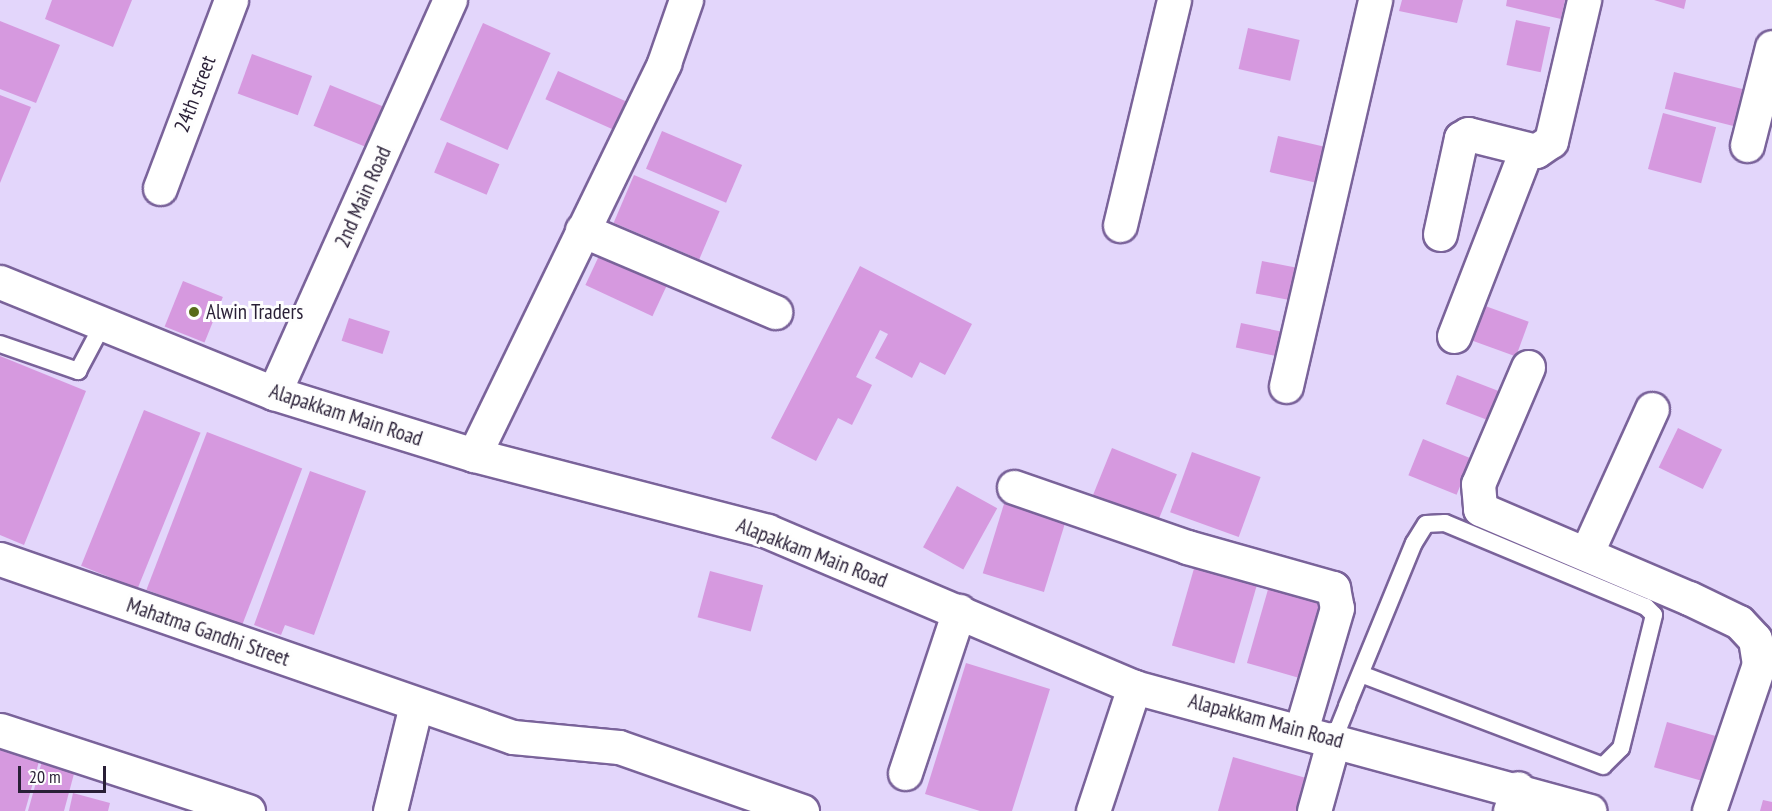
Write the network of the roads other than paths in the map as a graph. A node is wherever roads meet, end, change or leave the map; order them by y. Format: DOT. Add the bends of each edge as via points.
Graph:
graph roads {
  1 [pos="231,0"];
  2 [pos="450,0"];
  3 [pos="686,0"];
  4 [pos="1174,0"];
  5 [pos="1375,0"];
  6 [pos="1584,0"];
  7 [pos="1772,47"];
  8 [pos="1748,144"];
  9 [pos="1526,150"];
  10 [pos="160,188"];
  11 [pos="1120,225"];
  12 [pos="582,230"];
  13 [pos="1440,234"];
  14 [pos="0,282"];
  15 [pos="775,312"];
  16 [pos="103,324"];
  17 [pos="1454,336"];
  18 [pos="0,344"];
  19 [pos="1528,367"];
  20 [pos="1286,386"];
  21 [pos="274,393"];
  22 [pos="1652,409"];
  23 [pos="474,455"];
  24 [pos="1014,487"];
  25 [pos="1587,552"];
  26 [pos="0,559"];
  27 [pos="959,611"];
  28 [pos="1360,674"];
  29 [pos="1134,687"];
  30 [pos="416,705"];
  31 [pos="0,730"];
  32 [pos="1300,730"];
  33 [pos="1334,739"];
  34 [pos="905,773"];
  35 [pos="1514,800"];
  36 [pos="248,811"];
  37 [pos="390,811"];
  38 [pos="802,811"];
  39 [pos="1093,811"];
  40 [pos="1314,811"];
  41 [pos="1589,811"];
  42 [pos="1709,811"];
  1 -- 10 [label="street, 24th street"];
  2 -- 21 [label="street, 2nd Main Road"];
  3 -- 12 [label="street" via="663,63"];
  4 -- 11 [label="street"];
  5 -- 20 [label="street"];
  6 -- 9 [label="street" via="1551,141"];
  7 -- 8 [label="street"];
  9 -- 13 [label="street" via="1468,134 1461,138"];
  9 -- 17 [label="street"];
  12 -- 15 [label="street"];
  12 -- 23 [label="street"];
  14 -- 16 [label="street, Alapakkam Main Road"];
  16 -- 18 [label="lane" via="78,371"];
  16 -- 21 [label="street, Alapakkam Main Road"];
  19 -- 25 [label="street" via="1478,484 1476,503"];
  21 -- 23 [label="street, Alapakkam Main Road"];
  22 -- 25 [label="street"];
  23 -- 27 [label="street, Alapakkam Main Road" via="767,531"];
  24 -- 32 [label="street" via="1186,547 1333,588 1337,608"];
  25 -- 42 [label="street" via="1739,622 1755,639 1759,664"];
  26 -- 30 [label="street, Mahatma Gandhi Street"];
  27 -- 29 [label="street, Alapakkam Main Road"];
  27 -- 34 [label="street"];
  28 -- 28 [label="lane" via="1602,766 1621,748 1654,615 1561,571 1432,522 1414,543"];
  28 -- 33 [label="lane"];
  29 -- 32 [label="street, Alapakkam Main Road"];
  29 -- 39 [label="street"];
  30 -- 37 [label="street"];
  30 -- 38 [label="street, Mahatma Gandhi Street" via="513,737 619,747"];
  31 -- 36 [label="street"];
  32 -- 33 [label="street, Alapakkam Main Road"];
  33 -- 35 [label="street, Alapakkam Main Road"];
  33 -- 40 [label="street"];
  35 -- 41 [label="street, Alapakkam Main Road"];
}
